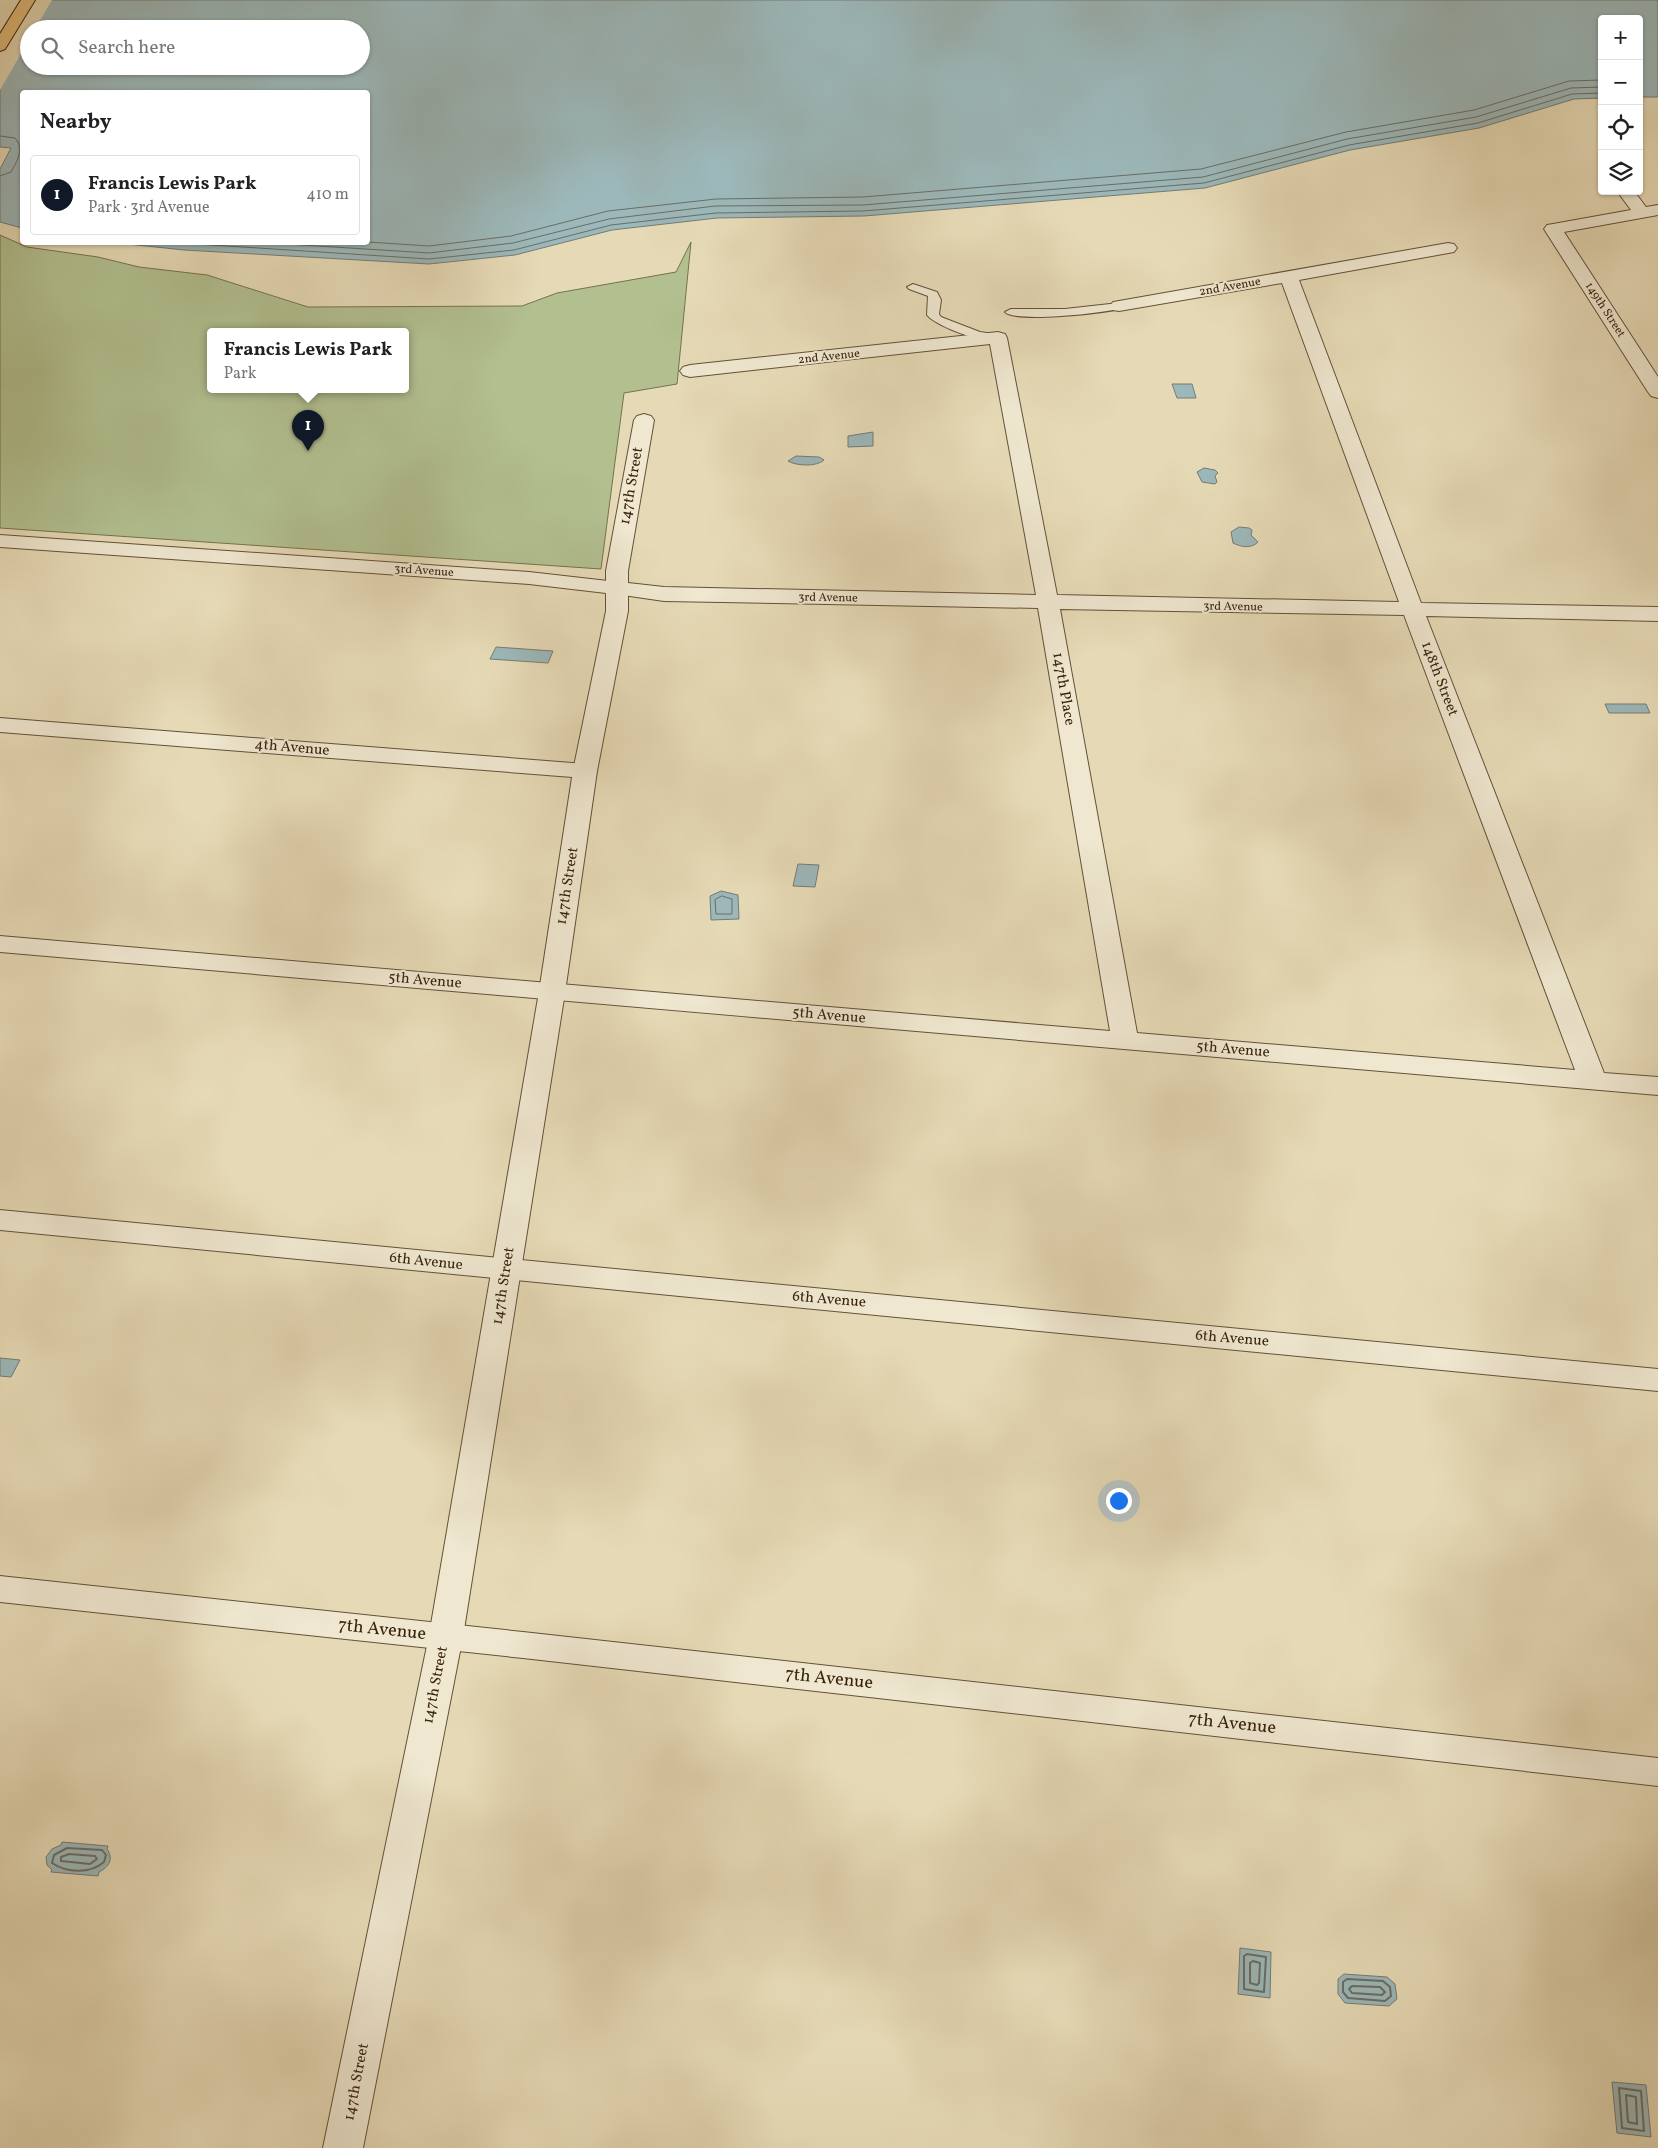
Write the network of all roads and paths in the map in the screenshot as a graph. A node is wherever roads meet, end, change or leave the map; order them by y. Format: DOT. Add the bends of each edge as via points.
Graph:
graph roads {
  1 [pos="28,0"];
  2 [pos="0,46"];
  3 [pos="1630,195"];
  4 [pos="1650,211"];
  5 [pos="1448,248"];
  6 [pos="1289,276"];
  7 [pos="913,287"];
  8 [pos="1119,306"];
  9 [pos="1012,312"];
  10 [pos="998,338"];
  11 [pos="690,372"];
  12 [pos="1658,392"];
  13 [pos="644,420"];
  14 [pos="0,541"];
  15 [pos="617,588"];
  16 [pos="1048,603"];
  17 [pos="1413,610"];
  18 [pos="1658,614"];
  19 [pos="0,725"];
  20 [pos="585,771"];
  21 [pos="0,944"];
  22 [pos="552,992"];
  23 [pos="1124,1041"];
  24 [pos="1592,1081"];
  25 [pos="1658,1086"];
  26 [pos="0,1220"];
  27 [pos="507,1270"];
  28 [pos="1658,1380"];
  29 [pos="0,1589"];
  30 [pos="446,1636"];
  31 [pos="1658,1772"];
  32 [pos="343,2148"];
  1 -- 2 [label="highway"];
  3 -- 4 [label="street"];
  4 -- 12 [label="street, 149th Street" via="1553,229"];
  5 -- 6 [label="street, 2nd Avenue"];
  6 -- 8 [label="street, 2nd Avenue"];
  6 -- 17 [label="street, 148th Street"];
  7 -- 10 [label="lane" via="933,294 933,315 937,319 978,335"];
  8 -- 9 [label="lane, 2nd Avenue" via="1080,313"];
  10 -- 11 [label="street, 2nd Avenue"];
  10 -- 16 [label="street, 147th Place"];
  13 -- 15 [label="street, 147th Street" via="617,571"];
  14 -- 15 [label="street, 3rd Avenue" via="528,578"];
  15 -- 16 [label="street, 3rd Avenue" via="664,594"];
  15 -- 20 [label="street, 147th Street" via="617,611"];
  16 -- 17 [label="street, 3rd Avenue"];
  16 -- 23 [label="street, 147th Place"];
  17 -- 18 [label="street, 3rd Avenue"];
  17 -- 24 [label="street, 148th Street"];
  19 -- 20 [label="street, 4th Avenue"];
  20 -- 22 [label="street, 147th Street"];
  21 -- 22 [label="street, 5th Avenue"];
  22 -- 23 [label="street, 5th Avenue"];
  22 -- 27 [label="street, 147th Street"];
  23 -- 24 [label="street, 5th Avenue"];
  24 -- 25 [label="street, 5th Avenue"];
  26 -- 27 [label="street, 6th Avenue"];
  27 -- 28 [label="street, 6th Avenue"];
  27 -- 30 [label="street, 147th Street"];
  29 -- 30 [label="street, 7th Avenue"];
  30 -- 31 [label="street, 7th Avenue"];
  30 -- 32 [label="street, 147th Street"];
}
